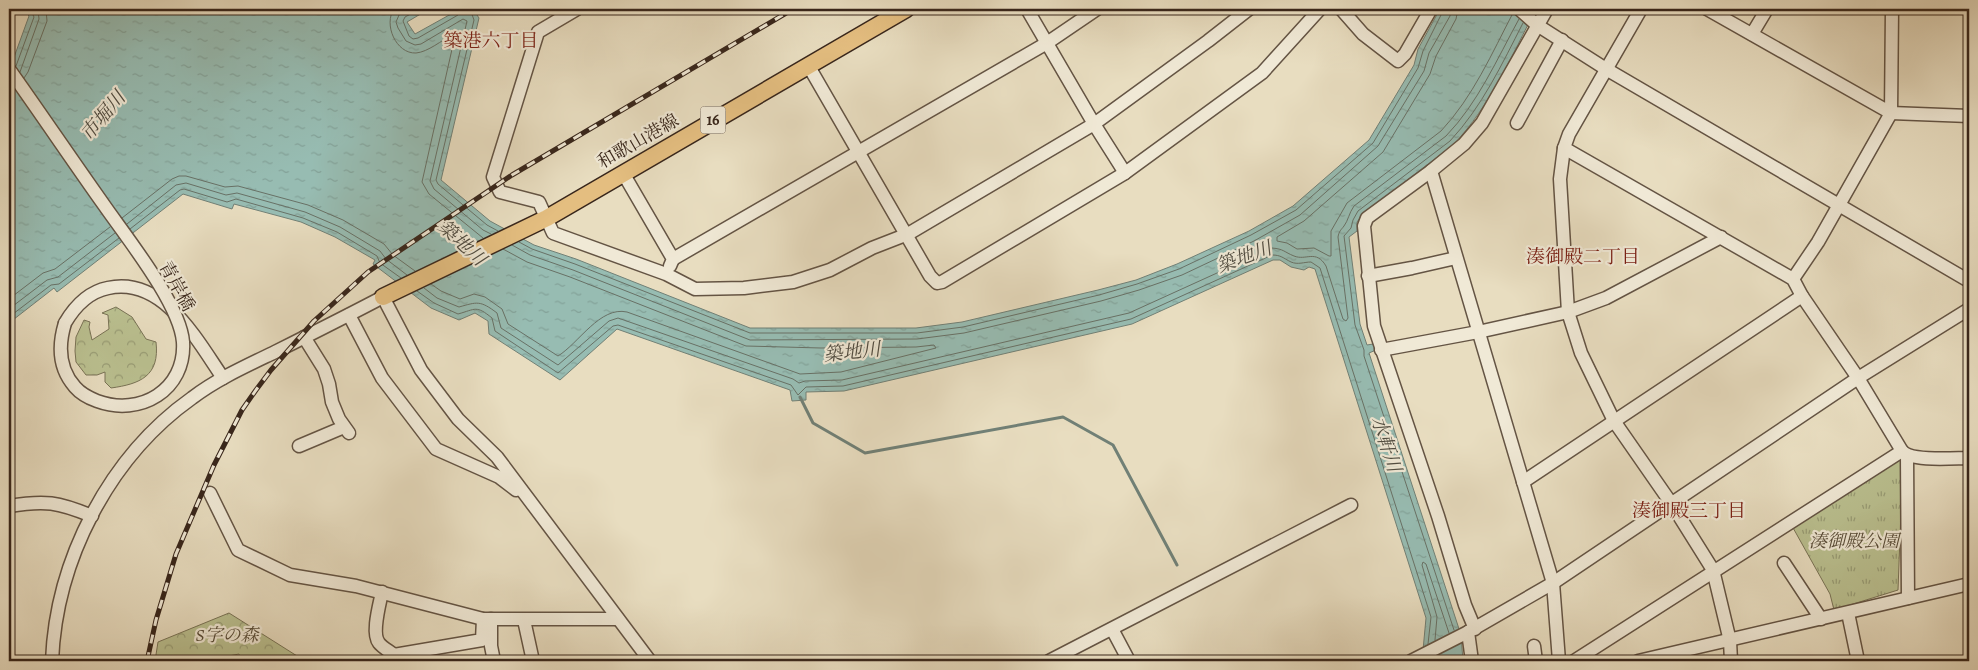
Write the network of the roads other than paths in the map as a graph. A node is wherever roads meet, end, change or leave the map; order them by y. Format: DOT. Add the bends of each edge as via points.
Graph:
graph roads {
  1 [pos="577,9"];
  2 [pos="906,9"];
  3 [pos="1027,9"];
  4 [pos="1097,9"];
  5 [pos="1248,9"];
  6 [pos="1320,9"];
  7 [pos="1341,9"];
  8 [pos="1431,9"];
  9 [pos="1519,9"];
  10 [pos="1547,9"];
  11 [pos="1641,9"];
  12 [pos="1707,9"];
  13 [pos="1767,9"];
  14 [pos="1892,9"];
  15 [pos="1535,23"];
  16 [pos="1752,34"];
  17 [pos="1562,40"];
  18 [pos="1047,43"];
  19 [pos="808,65"];
  20 [pos="9,69"];
  21 [pos="1606,70"];
  22 [pos="1891,113"];
  23 [pos="1969,116"];
  24 [pos="1517,123"];
  25 [pos="1094,124"];
  26 [pos="1564,148"];
  27 [pos="859,153"];
  28 [pos="1431,171"];
  29 [pos="623,173"];
  30 [pos="1125,173"];
  31 [pos="1839,204"];
  32 [pos="547,218"];
  33 [pos="908,234"];
  34 [pos="1721,237"];
  35 [pos="1456,258"];
  36 [pos="673,259"];
  37 [pos="666,274"];
  38 [pos="1368,276"];
  39 [pos="1793,279"];
  40 [pos="1969,281"];
  41 [pos="1802,296"];
  42 [pos="384,298"];
  43 [pos="1969,309"];
  44 [pos="1568,312"];
  45 [pos="349,315"];
  46 [pos="1478,332"];
  47 [pos="304,337"];
  48 [pos="1381,350"];
  49 [pos="223,378"];
  50 [pos="1858,378"];
  51 [pos="1614,421"];
  52 [pos="299,446"];
  53 [pos="1905,454"];
  54 [pos="1969,458"];
  55 [pos="1523,482"];
  56 [pos="210,493"];
  57 [pos="528,499"];
  58 [pos="1671,504"];
  59 [pos="1351,505"];
  60 [pos="9,506"];
  61 [pos="92,516"];
  62 [pos="1784,563"];
  63 [pos="1713,570"];
  64 [pos="1553,583"];
  65 [pos="1969,584"];
  66 [pos="382,592"];
  67 [pos="1908,598"];
  68 [pos="1848,613"];
  69 [pos="487,619"];
  70 [pos="618,619"];
  71 [pos="1821,619"];
  72 [pos="524,620"];
  73 [pos="1112,629"];
  74 [pos="1470,632"];
  75 [pos="1730,641"];
  76 [pos="1534,646"];
  77 [pos="394,658"];
  78 [pos="52,661"];
  79 [pos="494,661"];
  80 [pos="533,661"];
  81 [pos="650,661"];
  82 [pos="1049,661"];
  83 [pos="1129,661"];
  84 [pos="1412,661"];
  85 [pos="1472,661"];
  86 [pos="1536,661"];
  87 [pos="1559,661"];
  88 [pos="1574,661"];
  89 [pos="1638,661"];
  90 [pos="1731,661"];
  91 [pos="1858,661"];
  1 -- 32 [label="street" via="538,32 493,177 500,192 539,202"];
  2 -- 19 [label="main road, 和歌山港線 / 16"];
  3 -- 18 [label="street"];
  4 -- 18 [label="street"];
  5 -- 25 [label="street"];
  6 -- 30 [label="street" via="1262,73"];
  7 -- 8 [label="street" via="1363,34 1398,61"];
  9 -- 15 [label="street"];
  10 -- 15 [label="street"];
  11 -- 21 [label="street"];
  12 -- 16 [label="street"];
  13 -- 16 [label="street"];
  14 -- 22 [label="street"];
  15 -- 17 [label="street"];
  15 -- 28 [label="street" via="1482,123 1464,144"];
  16 -- 22 [label="street"];
  17 -- 21 [label="street"];
  17 -- 24 [label="street"];
  18 -- 25 [label="street"];
  18 -- 27 [label="street"];
  19 -- 27 [label="street"];
  19 -- 29 [label="main road, 和歌山港線 / 16"];
  20 -- 49 [label="street, 青岸橋, bridge" via="156,280 180,329 183,351 177,372 160,394 146,402 113,406 91,399 76,388 62,365 60,347 65,323 76,306 98,291 115,287 142,290 157,298 185,323"];
  21 -- 26 [label="street"];
  21 -- 31 [label="street"];
  22 -- 23 [label="street"];
  22 -- 31 [label="street"];
  25 -- 30 [label="street"];
  25 -- 33 [label="street"];
  26 -- 34 [label="street"];
  26 -- 44 [label="street" via="1560,179"];
  27 -- 33 [label="street"];
  27 -- 36 [label="street"];
  28 -- 35 [label="street"];
  28 -- 38 [label="street" via="1367,218 1364,226"];
  29 -- 32 [label="main road, 和歌山港線 / 16"];
  29 -- 36 [label="street"];
  30 -- 33 [label="street" via="942,282 937,283 930,276"];
  31 -- 39 [label="street"];
  31 -- 40 [label="street"];
  32 -- 37 [label="street" via="553,233"];
  32 -- 42 [label="main road, 和歌山港線 / 16"];
  33 -- 37 [label="street" via="830,270 793,282 695,289"];
  34 -- 39 [label="street"];
  34 -- 44 [label="street" via="1606,298"];
  35 -- 38 [label="street"];
  35 -- 46 [label="street"];
  36 -- 37 [label="street"];
  38 -- 48 [label="street" via="1374,326"];
  39 -- 41 [label="street"];
  41 -- 50 [label="street"];
  41 -- 51 [label="street"];
  42 -- 45 [label="street"];
  42 -- 57 [label="street" via="420,370 458,419 497,457"];
  43 -- 50 [label="street"];
  44 -- 46 [label="street"];
  44 -- 51 [label="street" via="1581,353"];
  45 -- 47 [label="street"];
  45 -- 57 [label="street" via="382,378 436,449 499,477"];
  46 -- 48 [label="street"];
  46 -- 55 [label="street"];
  47 -- 49 [label="street"];
  47 -- 52 [label="street" via="324,369 332,402 346,430"];
  48 -- 74 [label="street" via="1438,516"];
  49 -- 61 [label="street" via="181,406 143,441"];
  50 -- 53 [label="street"];
  50 -- 58 [label="street"];
  51 -- 55 [label="street"];
  51 -- 58 [label="street"];
  53 -- 54 [label="street"];
  53 -- 63 [label="street"];
  53 -- 67 [label="street"];
  55 -- 64 [label="street"];
  56 -- 66 [label="street" via="241,552 290,575"];
  57 -- 70 [label="street"];
  58 -- 63 [label="street"];
  58 -- 64 [label="street"];
  59 -- 73 [label="street"];
  60 -- 61 [label="street" via="48,502 70,506"];
  61 -- 78 [label="street" via="63,587 54,630"];
  62 -- 71 [label="street"];
  63 -- 75 [label="street"];
  63 -- 88 [label="street"];
  64 -- 74 [label="street"];
  64 -- 87 [label="street"];
  65 -- 67 [label="street"];
  66 -- 69 [label="street"];
  66 -- 77 [label="street" via="376,637"];
  67 -- 68 [label="street"];
  68 -- 71 [label="street"];
  68 -- 91 [label="street"];
  69 -- 72 [label="street"];
  69 -- 77 [label="street" via="482,640"];
  69 -- 79 [label="street"];
  70 -- 72 [label="street"];
  70 -- 81 [label="street"];
  71 -- 75 [label="street"];
  72 -- 80 [label="street"];
  73 -- 82 [label="street"];
  73 -- 83 [label="street"];
  74 -- 84 [label="street"];
  74 -- 85 [label="street"];
  75 -- 89 [label="street"];
  75 -- 90 [label="street"];
  76 -- 86 [label="street"];
}
